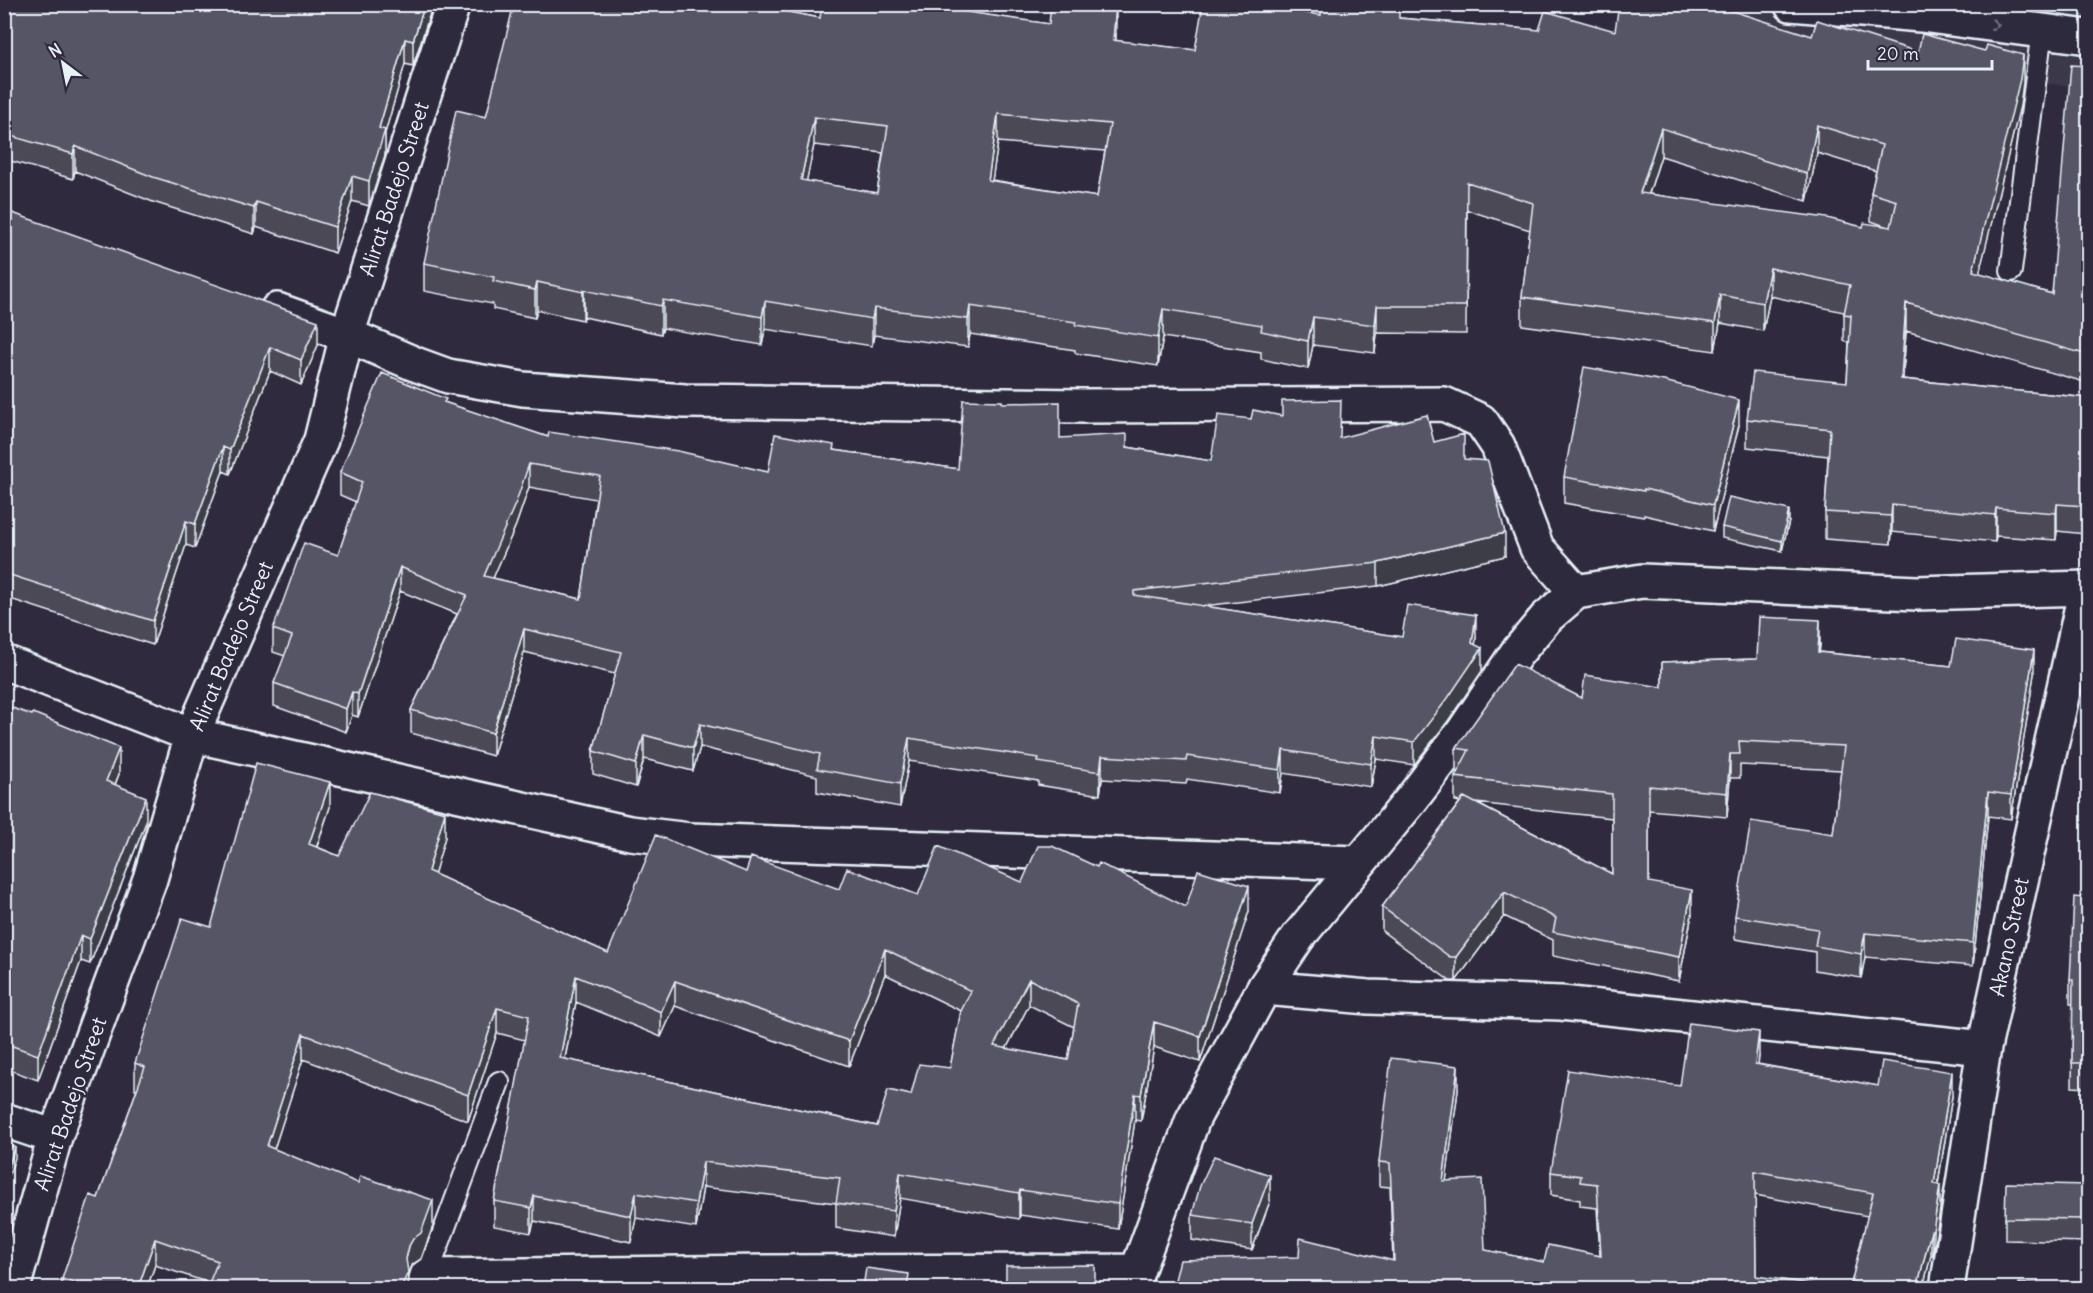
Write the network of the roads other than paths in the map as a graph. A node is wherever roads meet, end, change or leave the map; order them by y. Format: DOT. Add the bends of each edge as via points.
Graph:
graph roads {
  1 [pos="453,4"];
  2 [pos="1791,4"];
  3 [pos="2042,30"];
  4 [pos="2088,37"];
  5 [pos="2011,271"];
  6 [pos="248,300"];
  7 [pos="347,335"];
  8 [pos="2087,588"];
  9 [pos="1576,592"];
  10 [pos="4,662"];
  11 [pos="192,735"];
  12 [pos="1358,863"];
  13 [pos="1264,988"];
  14 [pos="1984,1048"];
  15 [pos="499,1082"];
  16 [pos="4,1120"];
  17 [pos="55,1137"];
  18 [pos="1134,1280"];
  19 [pos="426,1282"];
  20 [pos="14,1288"];
  21 [pos="1947,1288"];
  1 -- 7 [label="street, Alirat Badejo Street"];
  2 -- 3 [label="street, one-way"];
  3 -- 4 [label="street"];
  3 -- 5 [label="lane"];
  6 -- 7 [label="street"];
  7 -- 9 [label="street" via="448,375 523,389 685,401 1082,406 1444,404 1481,421 1498,446 1537,548"];
  7 -- 11 [label="street, Alirat Badejo Street" via="321,440"];
  8 -- 9 [label="street" via="1917,593 1642,581"];
  8 -- 14 [label="street, Akano Street"];
  9 -- 12 [label="street" via="1546,618 1516,654 1456,741"];
  10 -- 11 [label="street"];
  11 -- 12 [label="street" via="630,833 690,840"];
  11 -- 17 [label="street, Alirat Badejo Street" via="150,879"];
  12 -- 13 [label="street" via="1298,937"];
  13 -- 14 [label="street" via="1368,997 1561,1003"];
  13 -- 18 [label="street" via="1193,1119"];
  14 -- 21 [label="street, Akano Street"];
  15 -- 19 [label="lane"];
  16 -- 17 [label="street"];
  17 -- 20 [label="street, Alirat Badejo Street"];
  18 -- 19 [label="street" via="768,1272"];
}
